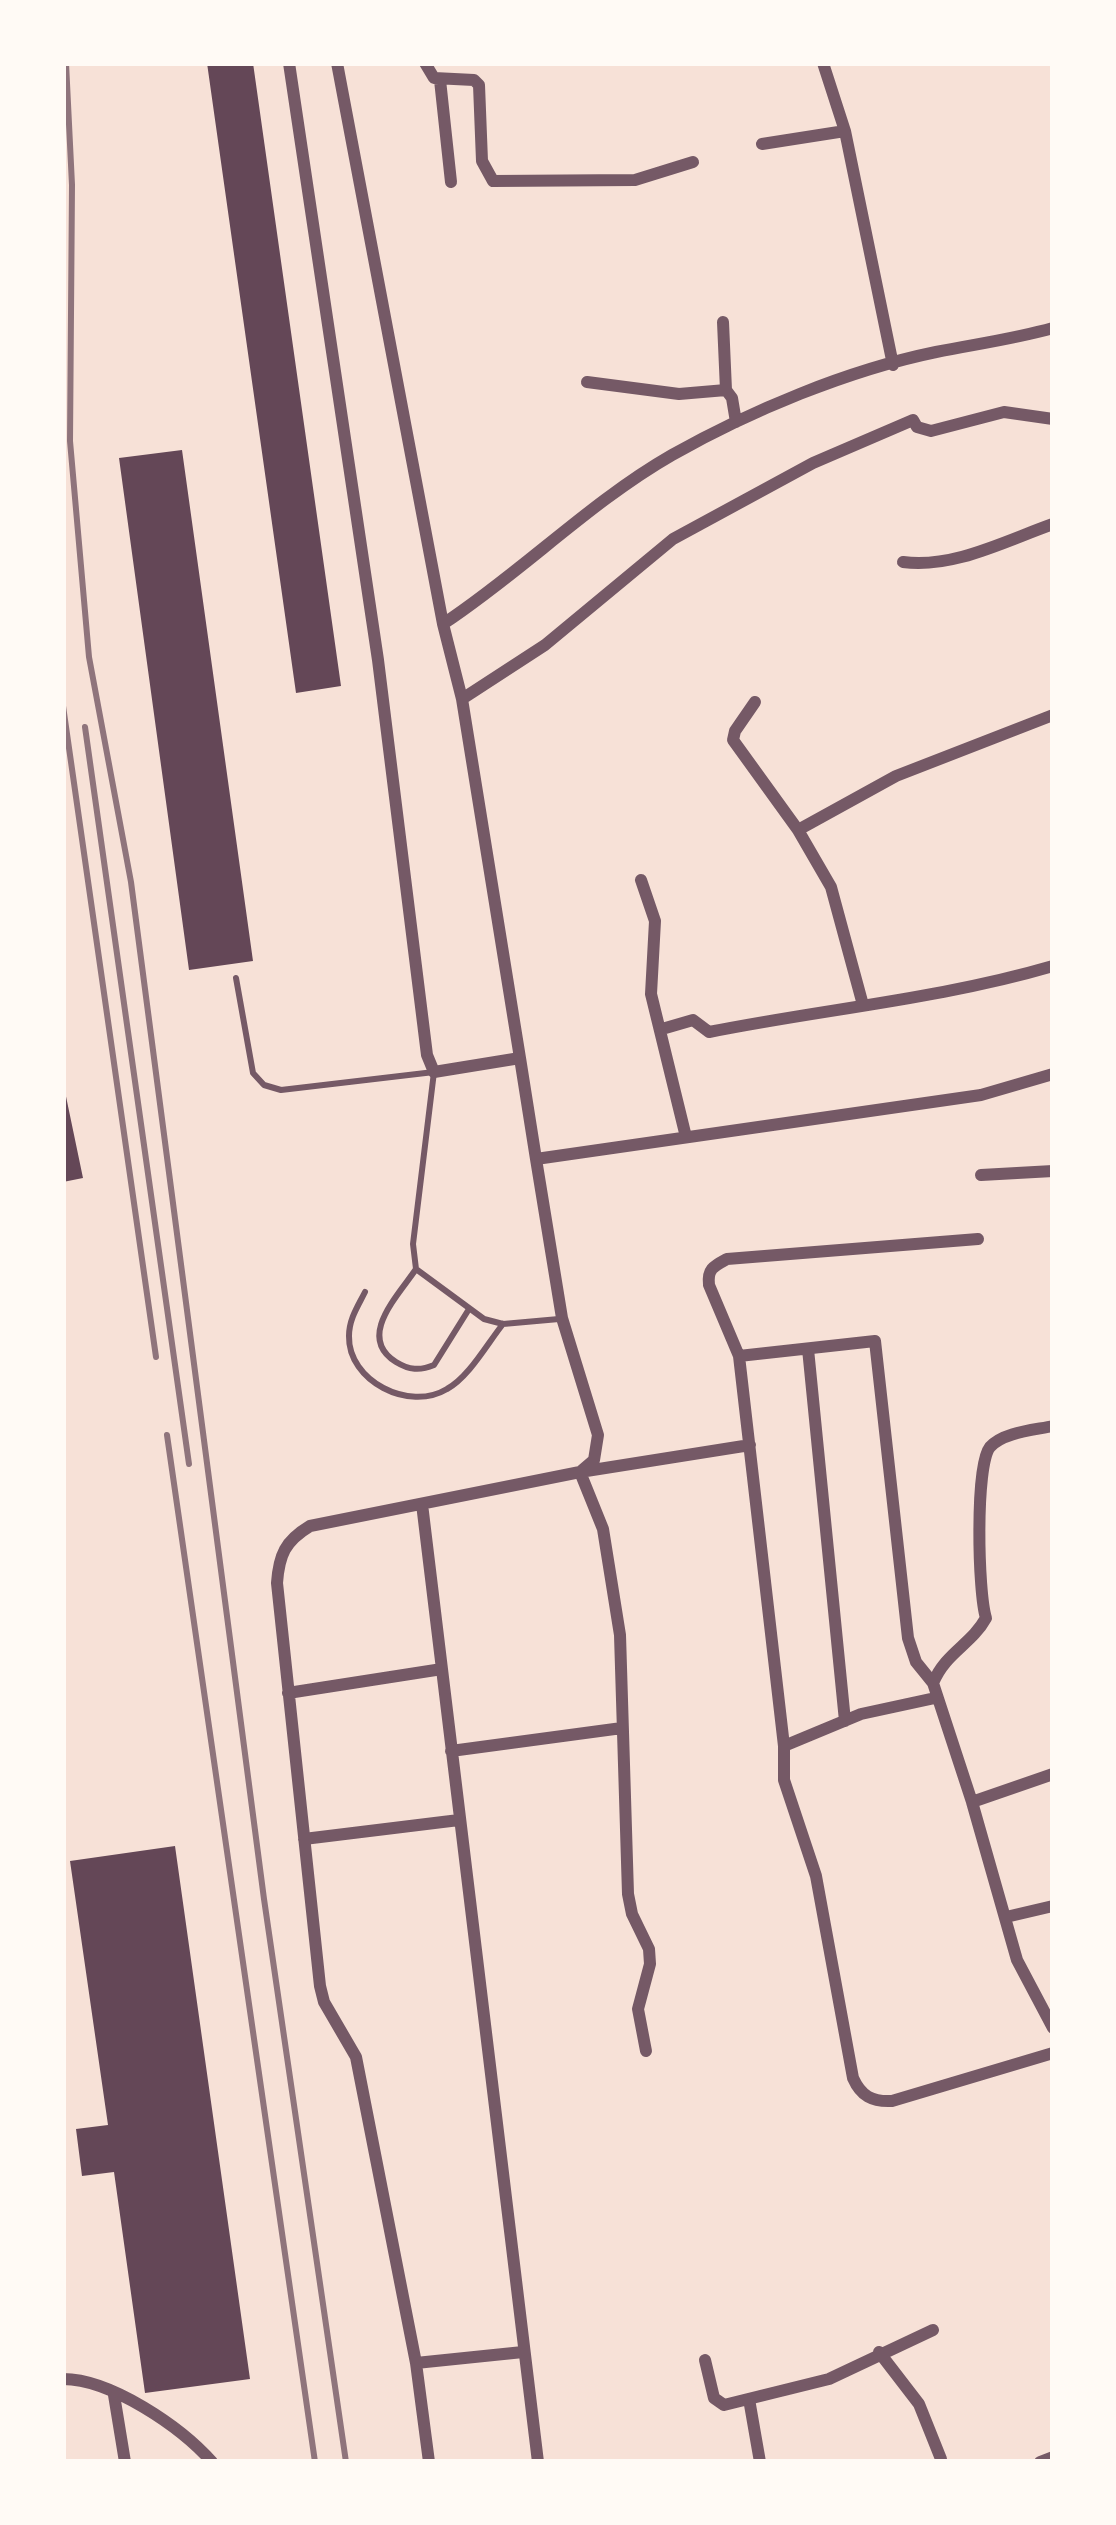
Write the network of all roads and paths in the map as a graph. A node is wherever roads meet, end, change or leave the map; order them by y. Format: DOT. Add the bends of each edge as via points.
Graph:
graph roads {
  1 [pos="289,63"];
  2 [pos="337,63"];
  3 [pos="425,63"];
  4 [pos="823,63"];
  5 [pos="440,80"];
  6 [pos="845,131"];
  7 [pos="761,144"];
  8 [pos="693,162"];
  9 [pos="451,182"];
  10 [pos="723,322"];
  11 [pos="1053,328"];
  12 [pos="893,365"];
  13 [pos="587,382"];
  14 [pos="726,390"];
  15 [pos="1053,418"];
  16 [pos="736,422"];
  17 [pos="1053,524"];
  18 [pos="903,562"];
  19 [pos="443,624"];
  20 [pos="461,699"];
  21 [pos="755,702"];
  22 [pos="1053,716"];
  23 [pos="799,830"];
  24 [pos="641,880"];
  25 [pos="1053,966"];
  26 [pos="236,978"];
  27 [pos="863,1005"];
  28 [pos="662,1029"];
  29 [pos="520,1058"];
  30 [pos="434,1072"];
  31 [pos="1053,1074"];
  32 [pos="686,1138"];
  33 [pos="536,1159"];
  34 [pos="1053,1171"];
  35 [pos="980,1175"];
  36 [pos="978,1239"];
  37 [pos="416,1269"];
  38 [pos="365,1292"];
  39 [pos="469,1309"];
  40 [pos="562,1318"];
  41 [pos="502,1324"];
  42 [pos="808,1349"];
  43 [pos="740,1356"];
  44 [pos="1053,1426"];
  45 [pos="749,1445"];
  46 [pos="580,1472"];
  47 [pos="422,1504"];
  48 [pos="442,1669"];
  49 [pos="934,1690"];
  50 [pos="289,1694"];
  51 [pos="845,1721"];
  52 [pos="622,1728"];
  53 [pos="784,1746"];
  54 [pos="452,1751"];
  55 [pos="1053,1774"];
  56 [pos="972,1802"];
  57 [pos="460,1820"];
  58 [pos="304,1839"];
  59 [pos="1053,1906"];
  60 [pos="1006,1917"];
  61 [pos="1053,2028"];
  62 [pos="646,2051"];
  63 [pos="1053,2053"];
  64 [pos="933,2330"];
  65 [pos="523,2352"];
  66 [pos="879,2352"];
  67 [pos="705,2360"];
  68 [pos="416,2362"];
  69 [pos="63,2378"];
  70 [pos="114,2395"];
  71 [pos="749,2399"];
  72 [pos="1053,2457"];
  73 [pos="941,2459"];
  74 [pos="125,2462"];
  75 [pos="212,2462"];
  76 [pos="429,2462"];
  77 [pos="538,2462"];
  78 [pos="760,2462"];
  79 [pos="1040,2462"];
  1 -- 30 [label="street"];
  2 -- 19 [label="street"];
  3 -- 5 [label="street"];
  4 -- 6 [label="street"];
  5 -- 8 [label="street" via="479,85 482,161 493,181 635,180"];
  5 -- 9 [label="street"];
  6 -- 7 [label="street"];
  6 -- 12 [label="street"];
  10 -- 14 [label="street"];
  11 -- 12 [label="street"];
  12 -- 16 [label="street"];
  13 -- 14 [label="street" via="679,394"];
  14 -- 16 [label="street"];
  15 -- 20 [label="street" via="1004,412 932,431 913,420 813,463 674,539 545,645"];
  16 -- 19 [label="street" via="624,486"];
  17 -- 18 [label="street" via="957,558"];
  19 -- 20 [label="street"];
  20 -- 29 [label="street"];
  21 -- 23 [label="street" via="733,740"];
  22 -- 23 [label="street" via="896,776"];
  23 -- 27 [label="street" via="831,887"];
  24 -- 28 [label="street" via="655,921 651,994"];
  25 -- 27 [label="street"];
  26 -- 30 [label="lane" via="253,1073 264,1085 281,1090"];
  27 -- 28 [label="street" via="709,1032 693,1020"];
  28 -- 32 [label="street"];
  29 -- 30 [label="street"];
  29 -- 33 [label="street"];
  30 -- 37 [label="lane"];
  31 -- 32 [label="street" via="981,1095"];
  32 -- 33 [label="street"];
  33 -- 40 [label="street"];
  34 -- 35 [label="street"];
  36 -- 43 [label="street" via="727,1259 713,1267 709,1285"];
  37 -- 39 [label="lane"];
  37 -- 39 [label="lane" via="382,1319 378,1340 388,1357 411,1369 434,1365"];
  38 -- 41 [label="lane" via="351,1319 350,1348 365,1374 402,1397 446,1390"];
  39 -- 41 [label="lane"];
  40 -- 41 [label="lane"];
  40 -- 46 [label="street" via="598,1435 594,1460"];
  42 -- 43 [label="street"];
  42 -- 49 [label="street" via="875,1341 908,1639"];
  42 -- 51 [label="street"];
  43 -- 45 [label="street"];
  44 -- 49 [label="street" via="1005,1437 985,1458 986,1618 942,1661"];
  45 -- 46 [label="street"];
  45 -- 53 [label="street"];
  46 -- 47 [label="street"];
  46 -- 52 [label="street" via="603,1529 615,1601"];
  47 -- 48 [label="street"];
  47 -- 50 [label="street" via="310,1526 283,1549 277,1583"];
  48 -- 50 [label="street"];
  48 -- 54 [label="street"];
  49 -- 51 [label="street"];
  49 -- 56 [label="street"];
  50 -- 58 [label="street"];
  51 -- 53 [label="street"];
  52 -- 54 [label="street"];
  52 -- 62 [label="street" via="628,1894 649,1949 638,2008"];
  53 -- 63 [label="street" via="784,1780 816,1876 858,2089 892,2102"];
  54 -- 57 [label="street"];
  55 -- 56 [label="street"];
  56 -- 60 [label="street"];
  57 -- 58 [label="street"];
  57 -- 65 [label="street"];
  58 -- 68 [label="street" via="320,1986 356,2057"];
  59 -- 60 [label="street"];
  60 -- 61 [label="street" via="1017,1960"];
  64 -- 66 [label="street"];
  65 -- 68 [label="street"];
  65 -- 77 [label="street"];
  66 -- 71 [label="street" via="829,2379"];
  66 -- 73 [label="street" via="920,2404"];
  67 -- 71 [label="street" via="718,2403"];
  68 -- 76 [label="street"];
  69 -- 70 [label="street"];
  70 -- 74 [label="street"];
  70 -- 75 [label="street" via="159,2416"];
  71 -- 78 [label="street"];
  72 -- 79 [label="street"];
}
